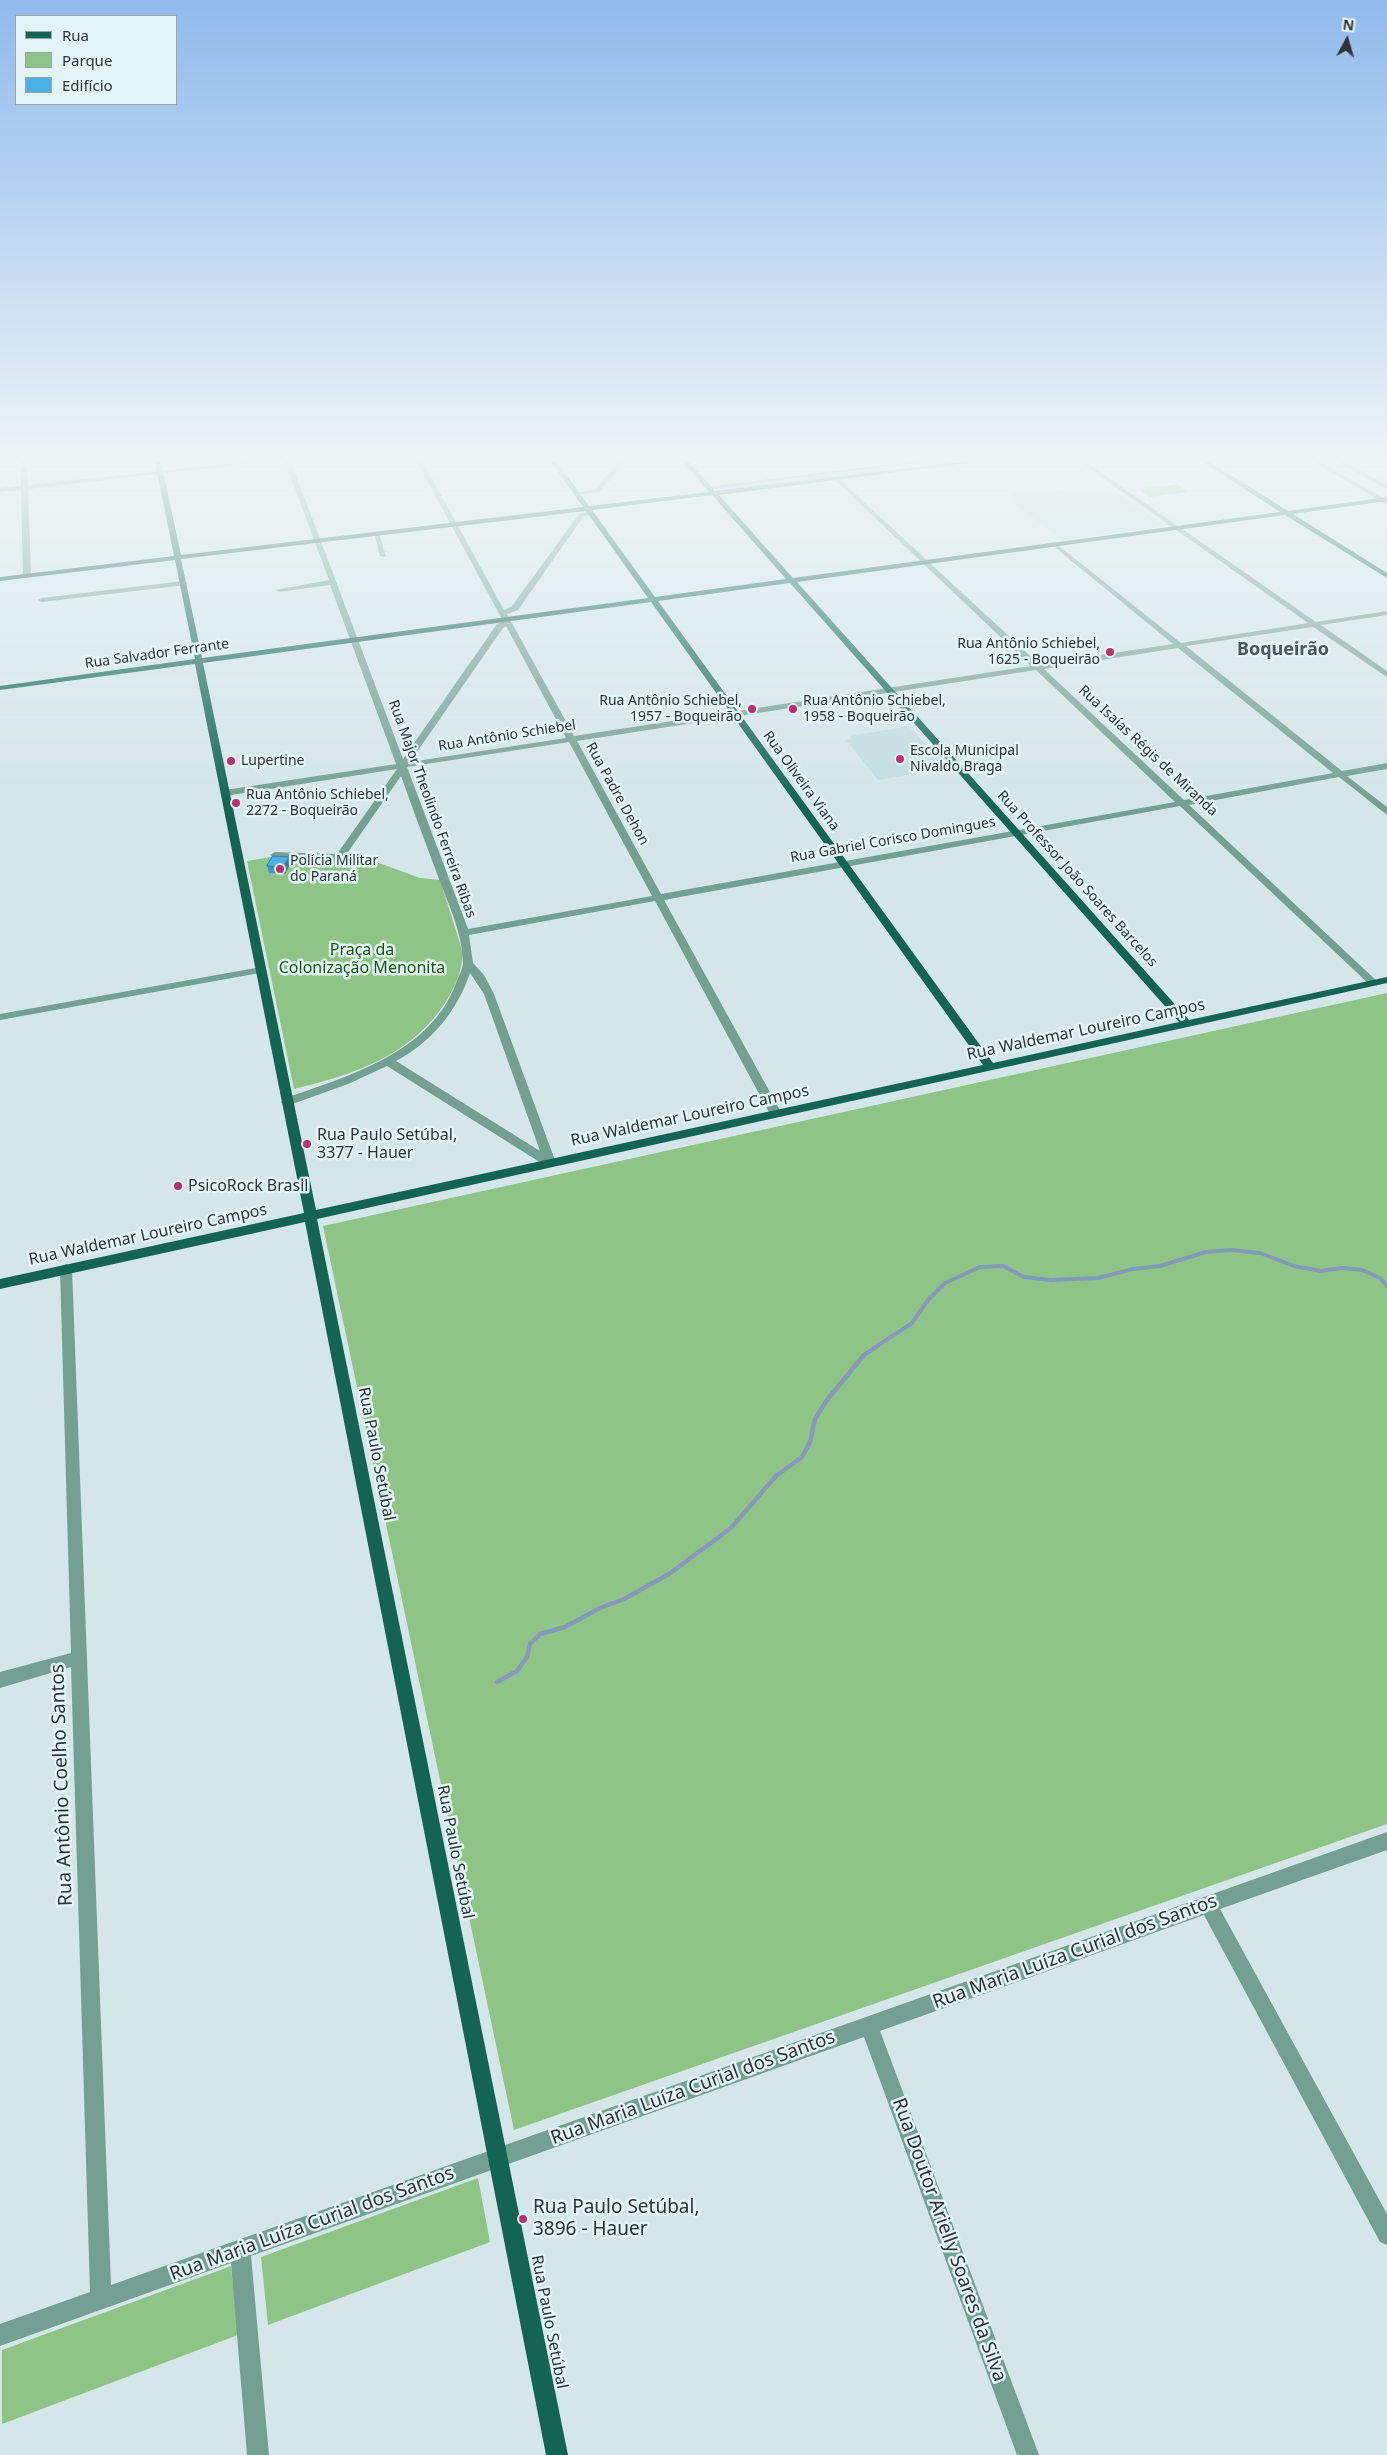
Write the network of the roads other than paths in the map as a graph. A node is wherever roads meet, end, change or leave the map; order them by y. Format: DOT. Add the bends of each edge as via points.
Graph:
graph roads {
  1 [pos="13,577"];
  2 [pos="182,577"];
  3 [pos="331,577"];
  4 [pos="483,577"];
  5 [pos="537,577"];
  6 [pos="636,577"];
  7 [pos="789,577"];
  8 [pos="817,577"];
  9 [pos="941,577"];
  10 [pos="1095,577"];
  11 [pos="1248,577"];
  12 [pos="0,578"];
  13 [pos="792,580"];
  14 [pos="333,582"];
  15 [pos="183,583"];
  16 [pos="279,590"];
  17 [pos="652,599"];
  18 [pos="42,600"];
  19 [pos="1387,613"];
  20 [pos="506,618"];
  21 [pos="1315,624"];
  22 [pos="354,640"];
  23 [pos="1180,645"];
  24 [pos="199,661"];
  25 [pos="1038,667"];
  26 [pos="1387,675"];
  27 [pos="0,688"];
  28 [pos="890,690"];
  29 [pos="736,714"];
  30 [pos="572,740"];
  31 [pos="401,766"];
  32 [pos="1387,766"];
  33 [pos="1340,774"];
  34 [pos="225,794"];
  35 [pos="1182,803"];
  36 [pos="1387,812"];
  37 [pos="1017,833"];
  38 [pos="275,855"];
  39 [pos="340,857"];
  40 [pos="373,864"];
  41 [pos="844,864"];
  42 [pos="658,898"];
  43 [pos="464,933"];
  44 [pos="468,964"];
  45 [pos="261,970"];
  46 [pos="1387,980"];
  47 [pos="1374,983"];
  48 [pos="0,1017"];
  49 [pos="1187,1024"];
  50 [pos="389,1062"];
  51 [pos="990,1067"];
  52 [pos="287,1102"];
  53 [pos="776,1114"];
  54 [pos="550,1163"];
  55 [pos="309,1216"];
  56 [pos="66,1269"];
  57 [pos="0,1284"];
  58 [pos="79,1658"];
  59 [pos="0,1680"];
  60 [pos="1387,1841"];
  61 [pos="1208,1905"];
  62 [pos="869,2026"];
  63 [pos="498,2158"];
  64 [pos="1387,2235"];
  65 [pos="240,2250"];
  66 [pos="101,2300"];
  67 [pos="0,2335"];
  68 [pos="258,2455"];
  69 [pos="557,2455"];
  70 [pos="1028,2455"];
  1 -- 12 [label="main road"];
  2 -- 15 [label="main road, Rua Paulo Setúbal"];
  3 -- 14 [label="street, Rua Major Theolindo Ferreira Ribas"];
  4 -- 20 [label="street, Rua Padre Dehon"];
  5 -- 20 [label="street"];
  6 -- 17 [label="main road, Rua Oliveira Viana"];
  7 -- 13 [label="main road, Rua Professor João Soares Barcelos"];
  8 -- 13 [label="main road, Rua Salvador Ferrante"];
  9 -- 25 [label="street, Rua Isaías Régis de Miranda"];
  10 -- 23 [label="street"];
  11 -- 21 [label="street"];
  13 -- 17 [label="main road, Rua Salvador Ferrante"];
  13 -- 28 [label="main road, Rua Professor João Soares Barcelos"];
  14 -- 16 [label="street"];
  14 -- 22 [label="street, Rua Major Theolindo Ferreira Ribas"];
  15 -- 18 [label="street"];
  15 -- 24 [label="main road, Rua Paulo Setúbal"];
  17 -- 20 [label="main road, Rua Salvador Ferrante"];
  17 -- 29 [label="main road, Rua Oliveira Viana"];
  19 -- 21 [label="street, Rua Antônio Schiebel"];
  20 -- 22 [label="main road, Rua Salvador Ferrante"];
  20 -- 30 [label="street, Rua Padre Dehon"];
  20 -- 31 [label="street"];
  21 -- 23 [label="street, Rua Antônio Schiebel"];
  21 -- 26 [label="street"];
  22 -- 24 [label="main road, Rua Salvador Ferrante"];
  22 -- 31 [label="street, Rua Major Theolindo Ferreira Ribas"];
  23 -- 25 [label="street, Rua Antônio Schiebel"];
  23 -- 33 [label="street"];
  24 -- 27 [label="main road, Rua Salvador Ferrante"];
  24 -- 34 [label="main road, Rua Paulo Setúbal"];
  25 -- 28 [label="street, Rua Antônio Schiebel"];
  25 -- 35 [label="street, Rua Isaías Régis de Miranda"];
  28 -- 29 [label="street, Rua Antônio Schiebel"];
  28 -- 37 [label="main road, Rua Professor João Soares Barcelos"];
  29 -- 30 [label="street, Rua Antônio Schiebel"];
  29 -- 41 [label="main road, Rua Oliveira Viana"];
  30 -- 31 [label="street, Rua Antônio Schiebel"];
  30 -- 42 [label="street, Rua Padre Dehon"];
  31 -- 34 [label="street, Rua Antônio Schiebel"];
  31 -- 39 [label="street"];
  31 -- 43 [label="street, Rua Major Theolindo Ferreira Ribas"];
  32 -- 33 [label="street, Rua Gabriel Corisco Domingues"];
  33 -- 35 [label="street, Rua Gabriel Corisco Domingues"];
  33 -- 36 [label="street"];
  34 -- 45 [label="main road, Rua Paulo Setúbal"];
  35 -- 37 [label="street, Rua Gabriel Corisco Domingues"];
  35 -- 47 [label="street, Rua Isaías Régis de Miranda"];
  37 -- 41 [label="street, Rua Gabriel Corisco Domingues"];
  37 -- 49 [label="main road, Rua Professor João Soares Barcelos"];
  38 -- 39 [label="street"];
  39 -- 40 [label="street"];
  41 -- 42 [label="street, Rua Gabriel Corisco Domingues"];
  41 -- 51 [label="main road, Rua Oliveira Viana"];
  42 -- 43 [label="street, Rua Gabriel Corisco Domingues"];
  42 -- 53 [label="street, Rua Padre Dehon"];
  43 -- 44 [label="street, Rua Major Theolindo Ferreira Ribas"];
  44 -- 50 [label="street" via="462,986 445,1014 422,1039"];
  44 -- 54 [label="street" via="489,994"];
  45 -- 48 [label="street"];
  45 -- 52 [label="main road, Rua Paulo Setúbal"];
  46 -- 47 [label="main road, Rua Waldemar Loureiro Campos"];
  47 -- 49 [label="main road, Rua Waldemar Loureiro Campos"];
  49 -- 51 [label="main road, Rua Waldemar Loureiro Campos"];
  50 -- 52 [label="street"];
  50 -- 54 [label="street"];
  51 -- 53 [label="main road, Rua Waldemar Loureiro Campos"];
  52 -- 55 [label="main road, Rua Paulo Setúbal"];
  53 -- 54 [label="main road, Rua Waldemar Loureiro Campos"];
  54 -- 55 [label="main road, Rua Waldemar Loureiro Campos"];
  55 -- 56 [label="main road, Rua Waldemar Loureiro Campos"];
  55 -- 63 [label="main road, Rua Paulo Setúbal"];
  56 -- 57 [label="main road, Rua Waldemar Loureiro Campos"];
  56 -- 58 [label="street, Rua Antônio Coelho Santos"];
  58 -- 59 [label="street"];
  58 -- 66 [label="street, Rua Antônio Coelho Santos"];
  60 -- 61 [label="street, Rua Maria Luíza Curial dos Santos"];
  61 -- 62 [label="street, Rua Maria Luíza Curial dos Santos"];
  61 -- 64 [label="street"];
  62 -- 63 [label="street, Rua Maria Luíza Curial dos Santos"];
  62 -- 70 [label="street, Rua Doutor Arielly Soares da Silva"];
  63 -- 65 [label="street, Rua Maria Luíza Curial dos Santos"];
  63 -- 69 [label="main road, Rua Paulo Setúbal"];
  65 -- 66 [label="street, Rua Maria Luíza Curial dos Santos"];
  65 -- 68 [label="street"];
  66 -- 67 [label="street, Rua Maria Luíza Curial dos Santos"];
}
